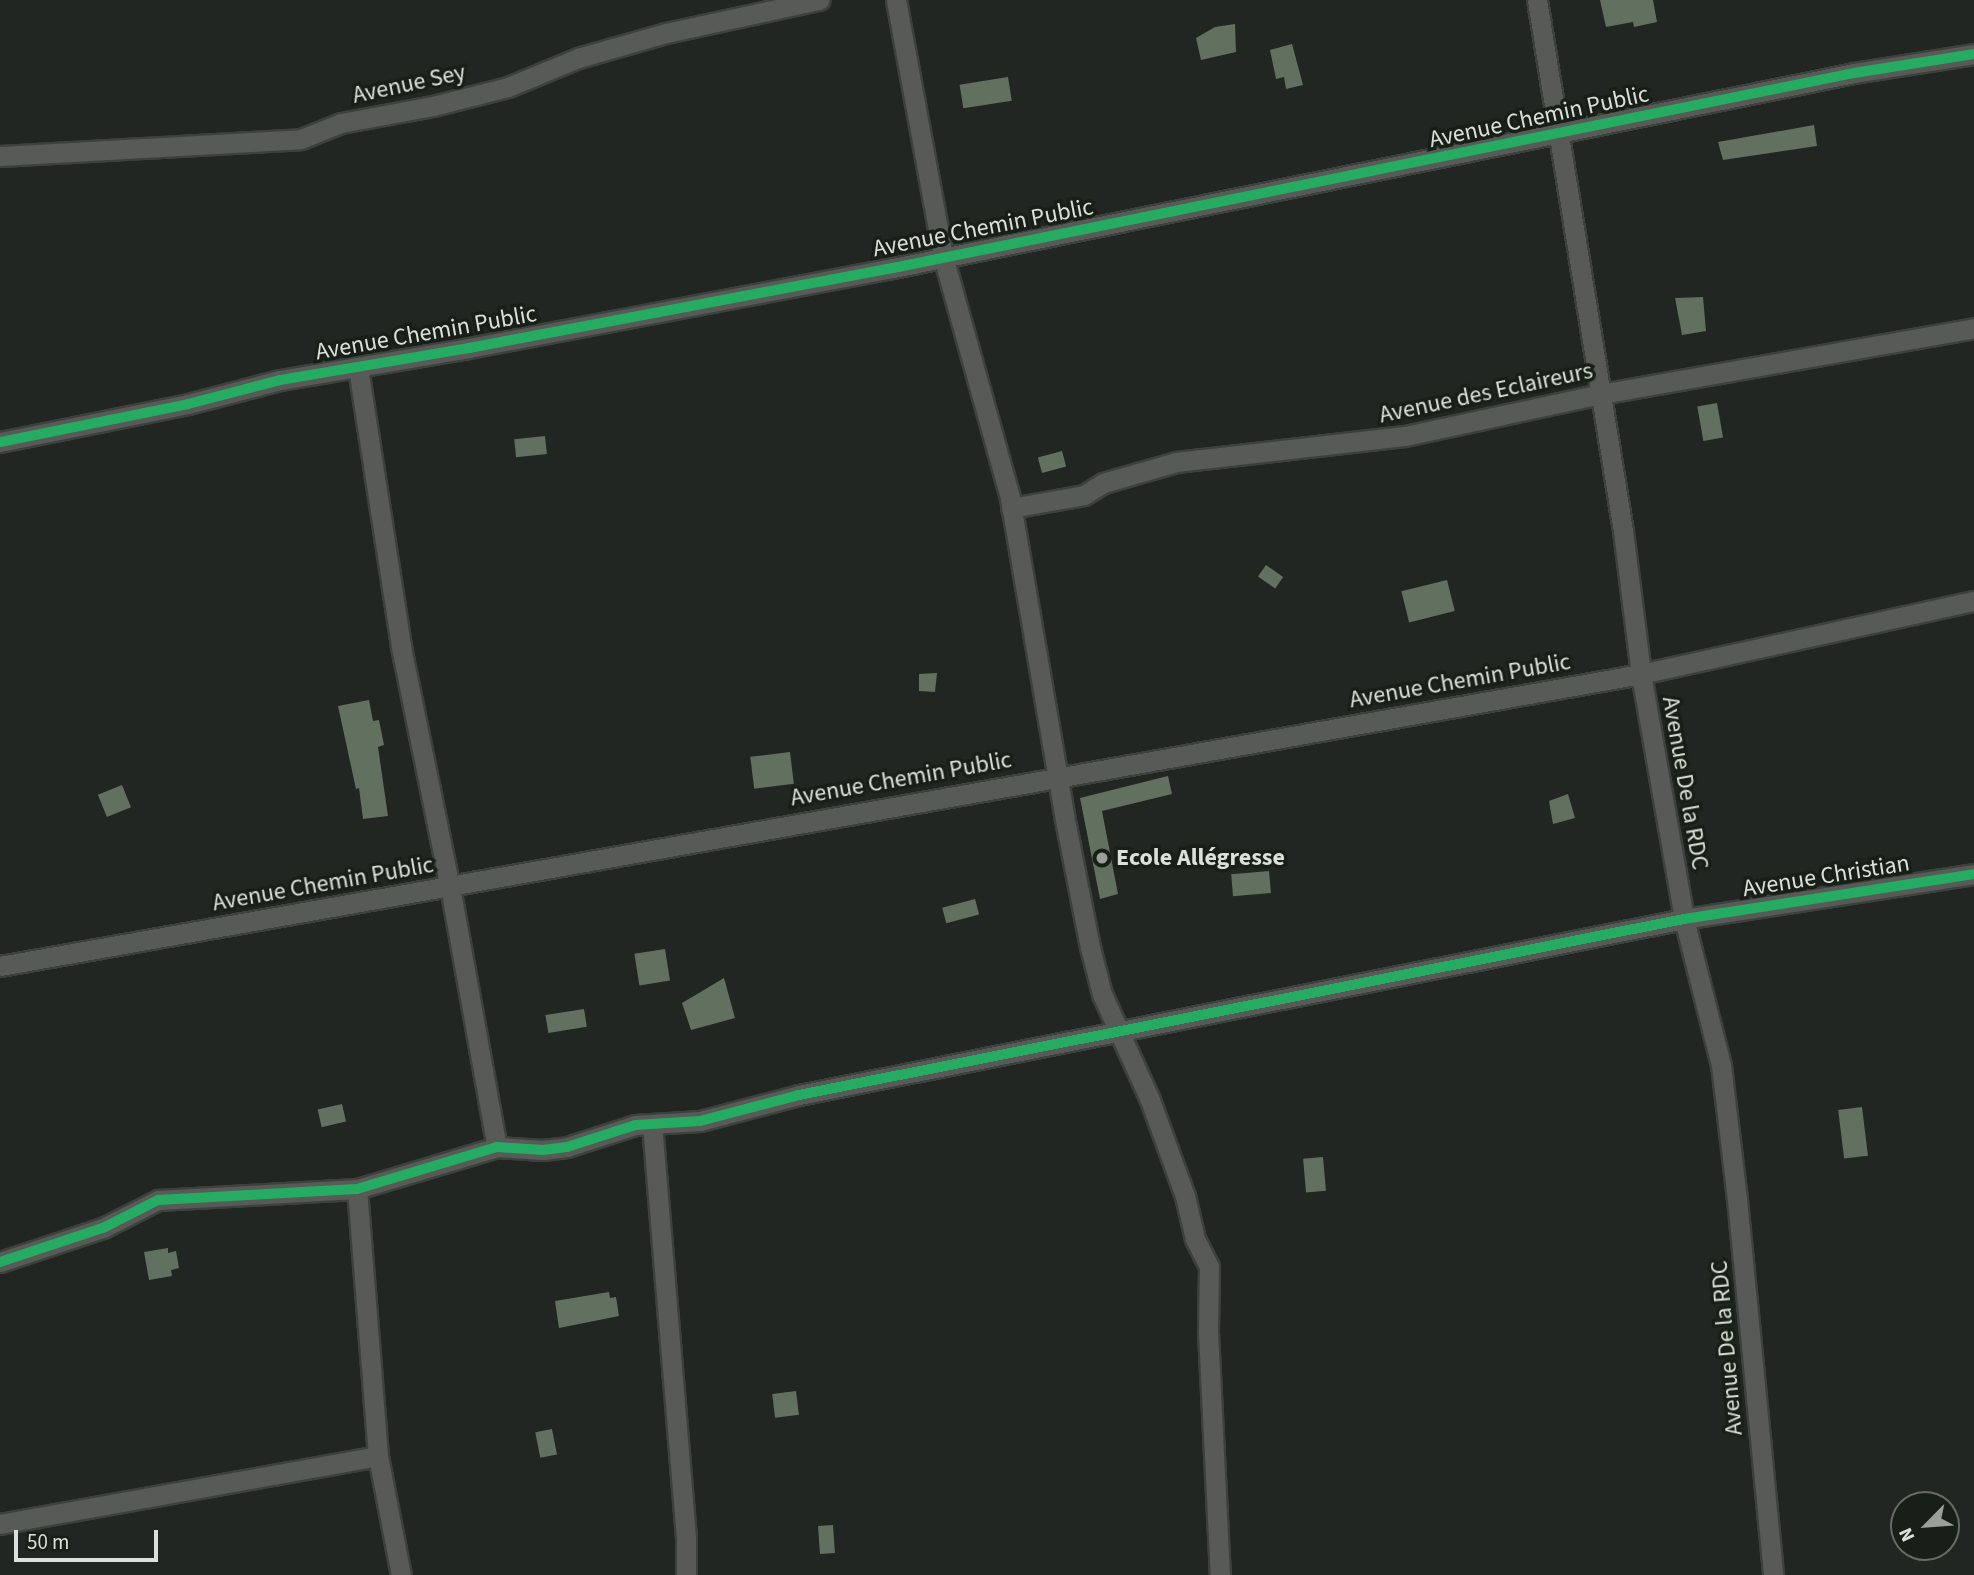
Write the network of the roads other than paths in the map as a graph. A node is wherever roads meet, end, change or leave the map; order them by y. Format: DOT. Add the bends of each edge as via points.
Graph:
graph roads {
  1 [pos="819,0"];
  2 [pos="896,0"];
  3 [pos="1537,0"];
  4 [pos="1974,54"];
  5 [pos="1557,135"];
  6 [pos="0,156"];
  7 [pos="943,256"];
  8 [pos="1974,328"];
  9 [pos="358,368"];
  10 [pos="1601,394"];
  11 [pos="0,442"];
  12 [pos="1011,508"];
  13 [pos="1974,601"];
  14 [pos="1641,674"];
  15 [pos="1058,775"];
  16 [pos="1974,874"];
  17 [pos="450,887"];
  18 [pos="1684,919"];
  19 [pos="0,965"];
  20 [pos="1117,1031"];
  21 [pos="652,1124"];
  22 [pos="497,1147"];
  23 [pos="357,1189"];
  24 [pos="0,1262"];
  25 [pos="378,1456"];
  26 [pos="0,1524"];
  27 [pos="401,1575"];
  28 [pos="686,1575"];
  29 [pos="1220,1575"];
  30 [pos="1773,1575"];
  1 -- 6 [label="street, Avenue Sey" via="666,33 578,58 508,87 341,123 301,139"];
  2 -- 7 [label="street"];
  3 -- 5 [label="street, Avenue De la RDC"];
  4 -- 5 [label="street, Avenue Chemin Public" via="1854,73"];
  5 -- 7 [label="street, Avenue Chemin Public"];
  5 -- 10 [label="street, Avenue De la RDC"];
  7 -- 9 [label="street, Avenue Chemin Public"];
  7 -- 12 [label="street"];
  8 -- 10 [label="street, Avenue des Eclaireurs"];
  9 -- 11 [label="street, Avenue Chemin Public" via="280,380 188,404"];
  9 -- 17 [label="street" via="401,647"];
  10 -- 12 [label="street, Avenue des Eclaireurs" via="1405,436 1176,462 1103,483 1084,495"];
  10 -- 14 [label="street, Avenue De la RDC"];
  12 -- 15 [label="street"];
  13 -- 14 [label="street, Avenue Chemin Public"];
  14 -- 15 [label="street, Avenue Chemin Public"];
  14 -- 18 [label="street, Avenue De la RDC"];
  15 -- 17 [label="street, Avenue Chemin Public"];
  15 -- 20 [label="street" via="1090,947"];
  16 -- 18 [label="street, Avenue Christian"];
  17 -- 19 [label="street, Avenue Chemin Public"];
  17 -- 22 [label="street"];
  18 -- 20 [label="street, Avenue Christian"];
  18 -- 30 [label="street, Avenue De la RDC" via="1721,1065"];
  20 -- 21 [label="street, Avenue Christian" via="799,1095 699,1121"];
  20 -- 29 [label="street" via="1155,1113 1195,1239 1209,1267"];
  21 -- 22 [label="street, Avenue Christian" via="618,1129 568,1147"];
  21 -- 28 [label="street"];
  22 -- 23 [label="street"];
  23 -- 24 [label="street" via="158,1200 103,1228"];
  23 -- 25 [label="street"];
  25 -- 26 [label="street"];
  25 -- 27 [label="street"];
}
